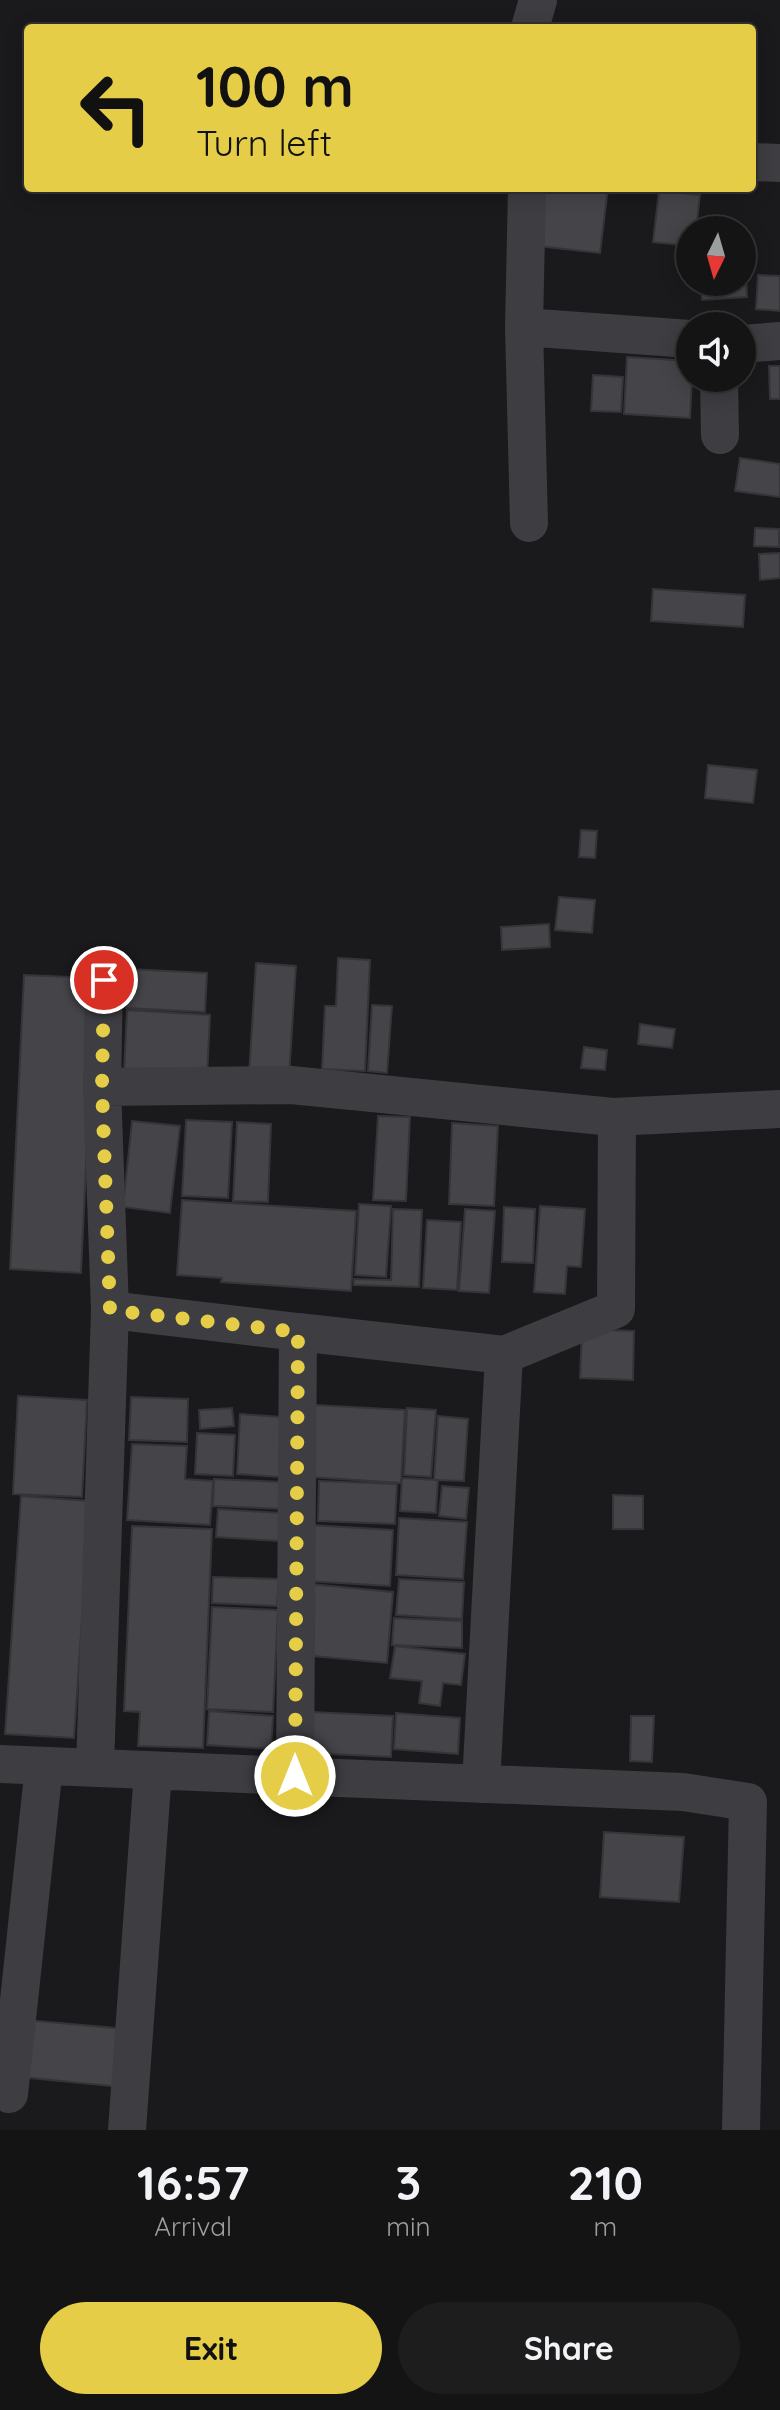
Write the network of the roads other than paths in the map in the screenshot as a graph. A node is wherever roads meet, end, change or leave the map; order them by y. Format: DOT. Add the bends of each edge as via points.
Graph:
graph roads {
  1 [pos="538,0"];
  2 [pos="531,24"];
  3 [pos="756,162"];
  4 [pos="780,163"];
  5 [pos="527,192"];
  6 [pos="524,327"];
  7 [pos="676,338"];
  8 [pos="780,341"];
  9 [pos="756,343"];
  10 [pos="719,392"];
  11 [pos="720,435"];
  12 [pos="529,523"];
  13 [pos="104,980"];
  14 [pos="102,1087"];
  15 [pos="780,1109"];
  16 [pos="617,1117"];
  17 [pos="110,1310"];
  18 [pos="298,1332"];
  19 [pos="504,1355"];
  20 [pos="0,1764"];
  21 [pos="44,1766"];
  22 [pos="95,1768"];
  23 [pos="153,1771"];
  24 [pos="295,1776"];
  25 [pos="481,1784"];
  26 [pos="9,2094"];
  27 [pos="127,2130"];
  28 [pos="741,2130"];
  1 -- 2 [label="street"];
  3 -- 4 [label="street"];
  5 -- 6 [label="street"];
  6 -- 7 [label="street"];
  6 -- 12 [label="street"];
  8 -- 9 [label="street"];
  10 -- 11 [label="street"];
  13 -- 14 [label="street"];
  14 -- 16 [label="street" via="291,1085"];
  14 -- 17 [label="street"];
  15 -- 16 [label="street"];
  16 -- 19 [label="street" via="616,1309"];
  17 -- 18 [label="street"];
  17 -- 22 [label="street"];
  18 -- 19 [label="street"];
  18 -- 24 [label="street"];
  19 -- 25 [label="street"];
  20 -- 21 [label="street"];
  21 -- 22 [label="street"];
  21 -- 26 [label="street"];
  22 -- 23 [label="street"];
  23 -- 24 [label="street"];
  23 -- 27 [label="street"];
  24 -- 25 [label="street"];
  25 -- 28 [label="street" via="683,1792 748,1802"];
}
